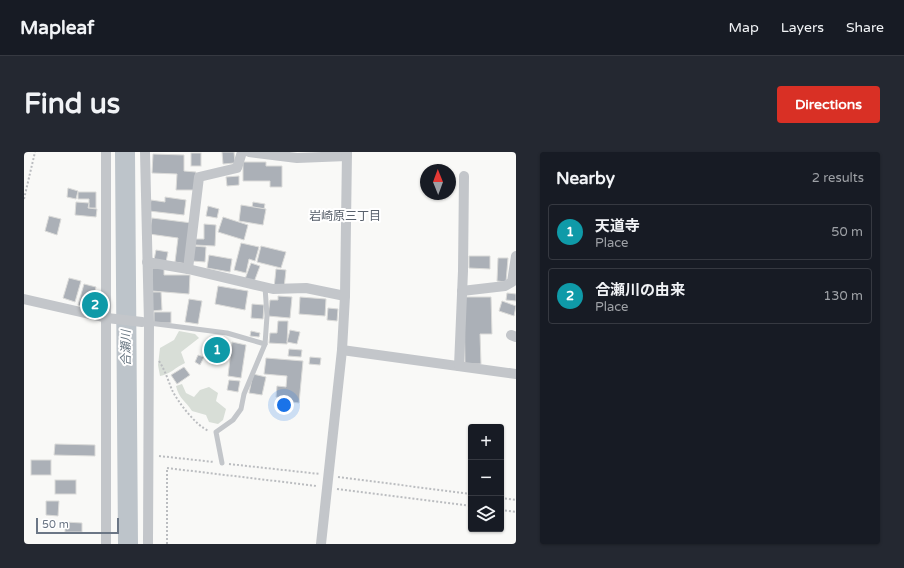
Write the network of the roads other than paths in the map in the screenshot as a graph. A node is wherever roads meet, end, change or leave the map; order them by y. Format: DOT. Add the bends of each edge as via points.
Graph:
graph roads {
  1 [pos="106,152"];
  2 [pos="145,152"];
  3 [pos="242,152"];
  4 [pos="249,152"];
  5 [pos="347,154"];
  6 [pos="464,176"];
  7 [pos="516,256"];
  8 [pos="147,262"];
  9 [pos="188,269"];
  10 [pos="265,287"];
  11 [pos="462,291"];
  12 [pos="345,296"];
  13 [pos="24,299"];
  14 [pos="107,318"];
  15 [pos="146,322"];
  16 [pos="265,344"];
  17 [pos="342,350"];
  18 [pos="459,366"];
  19 [pos="516,374"];
  20 [pos="222,463"];
  21 [pos="106,544"];
  22 [pos="148,544"];
  23 [pos="321,544"];
  1 -- 14 [label="street"];
  2 -- 8 [label="street"];
  3 -- 9 [label="street" via="237,168 200,177"];
  4 -- 5 [label="street" via="297,158"];
  5 -- 12 [label="street"];
  6 -- 11 [label="street"];
  7 -- 11 [label="street" via="512,282 505,286"];
  8 -- 9 [label="street"];
  8 -- 15 [label="street"];
  9 -- 10 [label="street"];
  10 -- 12 [label="street" via="306,288"];
  10 -- 16 [label="lane"];
  11 -- 18 [label="street"];
  12 -- 17 [label="street"];
  13 -- 14 [label="street"];
  14 -- 15 [label="street"];
  14 -- 21 [label="street"];
  15 -- 16 [label="lane" via="226,333"];
  15 -- 22 [label="street" via="149,355"];
  16 -- 20 [label="lane" via="244,394 241,409 233,420 216,432"];
  17 -- 18 [label="street"];
  17 -- 23 [label="street"];
  18 -- 19 [label="street"];
}
